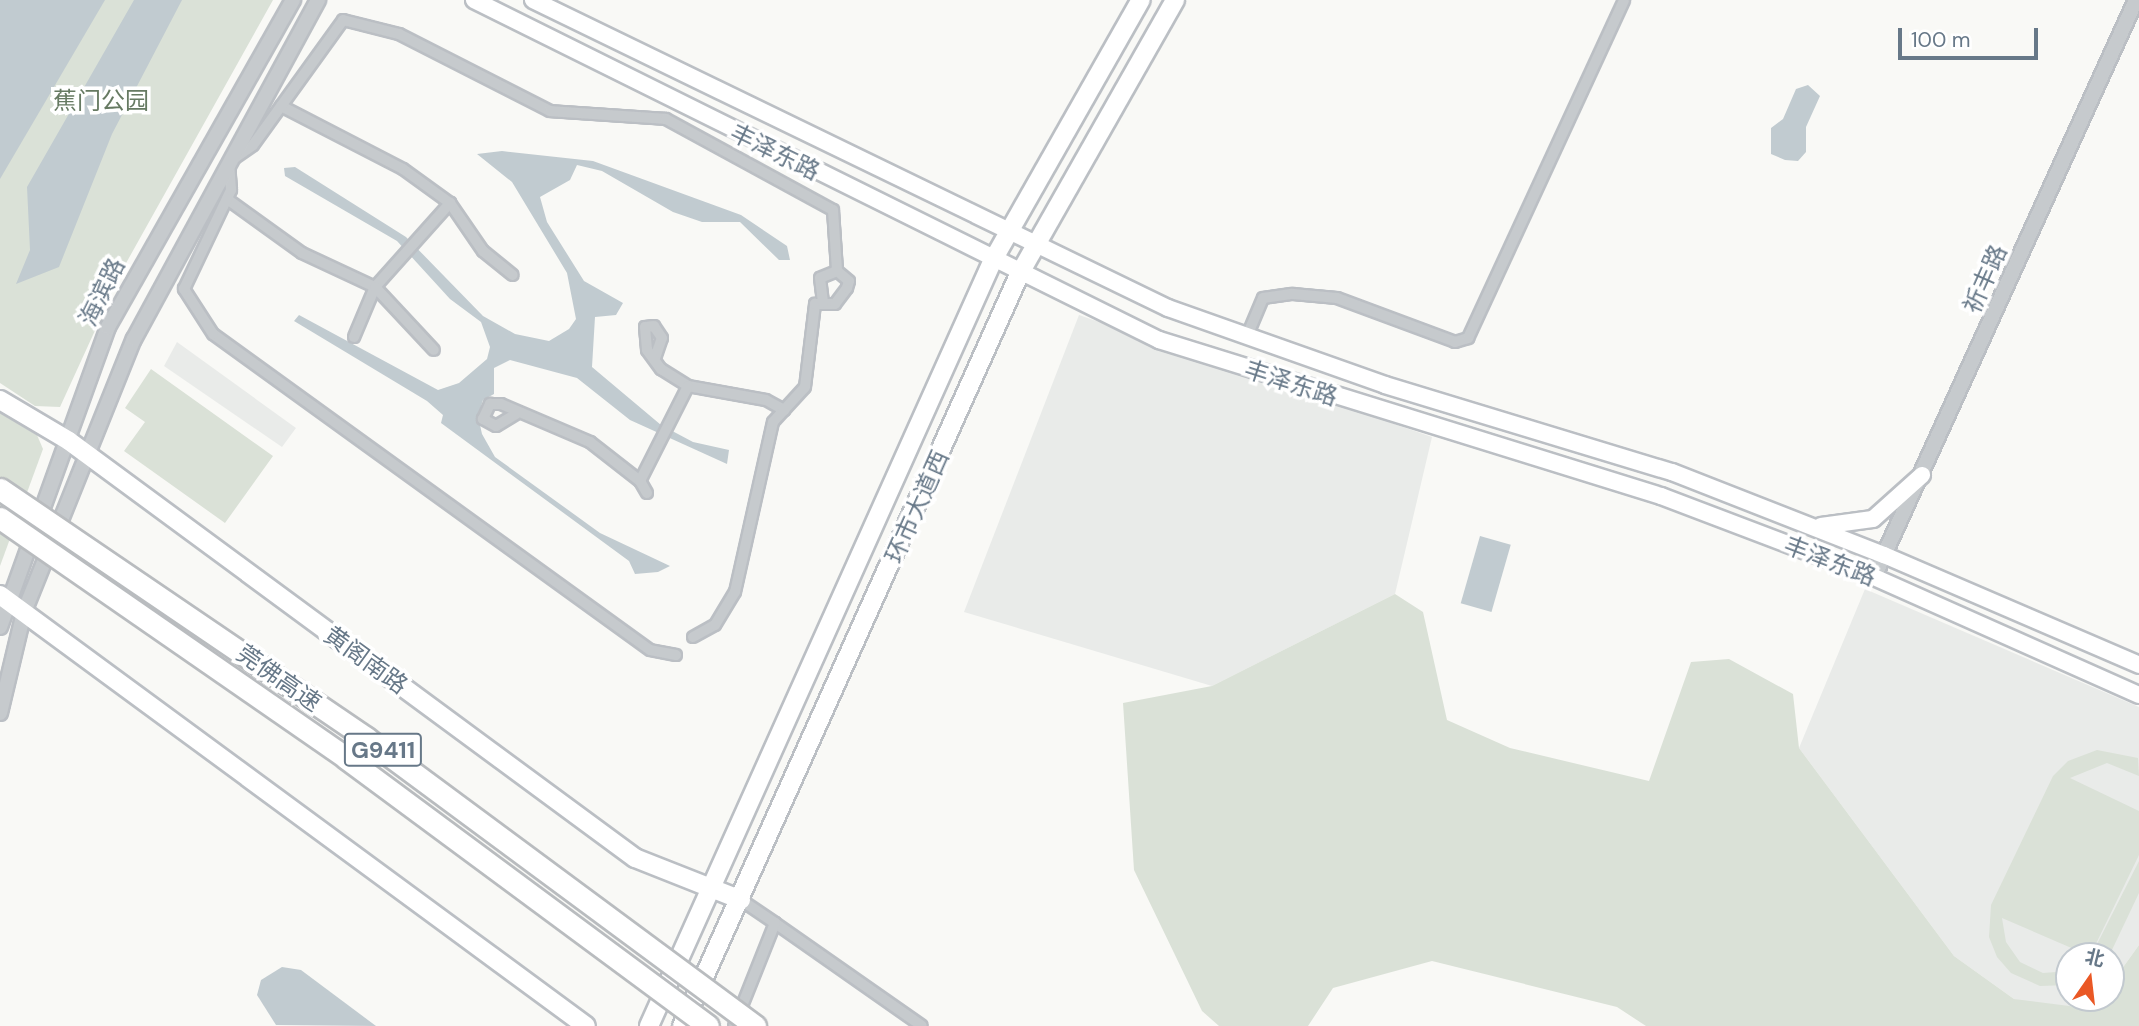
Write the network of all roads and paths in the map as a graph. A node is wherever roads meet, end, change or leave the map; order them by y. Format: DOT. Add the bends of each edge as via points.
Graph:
graph roads {
  1 [pos="293,0"];
  2 [pos="318,0"];
  3 [pos="474,0"];
  4 [pos="533,0"];
  5 [pos="1140,0"];
  6 [pos="1175,0"];
  7 [pos="1624,0"];
  8 [pos="2136,0"];
  9 [pos="281,106"];
  10 [pos="229,162"];
  11 [pos="227,199"];
  12 [pos="450,204"];
  13 [pos="1009,233"];
  14 [pos="1036,244"];
  15 [pos="993,260"];
  16 [pos="837,271"];
  17 [pos="1020,274"];
  18 [pos="513,275"];
  19 [pos="375,288"];
  20 [pos="823,303"];
  21 [pos="1247,336"];
  22 [pos="354,337"];
  23 [pos="434,349"];
  24 [pos="654,358"];
  25 [pos="688,386"];
  26 [pos="3,402"];
  27 [pos="784,410"];
  28 [pos="516,414"];
  29 [pos="69,441"];
  30 [pos="86,454"];
  31 [pos="1922,475"];
  32 [pos="640,481"];
  33 [pos="0,489"];
  34 [pos="647,493"];
  35 [pos="0,518"];
  36 [pos="1807,524"];
  37 [pos="1884,555"];
  38 [pos="1874,577"];
  39 [pos="3,597"];
  40 [pos="24,612"];
  41 [pos="0,626"];
  42 [pos="693,637"];
  43 [pos="676,655"];
  44 [pos="2139,665"];
  45 [pos="2139,695"];
  46 [pos="0,713"];
  47 [pos="713,886"];
  48 [pos="741,900"];
  49 [pos="775,923"];
  50 [pos="586,1026"];
  51 [pos="649,1026"];
  52 [pos="682,1026"];
  53 [pos="708,1026"];
  54 [pos="734,1026"];
  55 [pos="755,1026"];
  56 [pos="922,1026"];
  1 -- 29 [label="street, 海滨路" via="108,327"];
  2 -- 10 [label="street"];
  3 -- 15 [label="main road, 丰泽东路"];
  4 -- 13 [label="main road, 丰泽东路"];
  5 -- 13 [label="main road, 环市大道西"];
  6 -- 14 [label="main road, 环市大道西"];
  7 -- 21 [label="street" via="1468,338 1455,342 1337,298 1293,293 1263,298"];
  8 -- 31 [label="street, 祈丰路"];
  9 -- 10 [label="street" via="253,145"];
  9 -- 12 [label="street" via="336,130"];
  9 -- 16 [label="street" via="343,20 399,34 550,111 666,119 833,210"];
  10 -- 11 [label="street"];
  10 -- 30 [label="street" via="134,339"];
  11 -- 19 [label="street" via="302,253"];
  11 -- 43 [label="street" via="184,289 213,334 650,650"];
  12 -- 18 [label="street" via="483,251"];
  12 -- 19 [label="street"];
  13 -- 14 [label="main road, 丰泽东路"];
  13 -- 15 [label="main road, 环市大道西"];
  14 -- 17 [label="main road, 环市大道西"];
  14 -- 21 [label="main road, 丰泽东路" via="1168,307"];
  15 -- 17 [label="main road, 丰泽东路"];
  15 -- 47 [label="main road, 环市大道西"];
  16 -- 20 [label="street" via="820,278"];
  16 -- 20 [label="street" via="849,281 847,288 835,304"];
  17 -- 38 [label="main road, 丰泽东路" via="1158,340 1661,496"];
  17 -- 48 [label="main road, 环市大道西"];
  19 -- 22 [label="street"];
  19 -- 23 [label="street"];
  20 -- 27 [label="street" via="815,304 805,387"];
  21 -- 36 [label="main road, 丰泽东路" via="1672,472"];
  24 -- 25 [label="street"];
  25 -- 27 [label="street" via="766,400"];
  25 -- 32 [label="street"];
  26 -- 29 [label="main road, 黄阁南路"];
  27 -- 42 [label="street" via="773,422 761,463 735,592 716,625"];
  28 -- 32 [label="street" via="590,442"];
  29 -- 30 [label="main road, 黄阁南路"];
  29 -- 39 [label="street, 海滨路"];
  30 -- 40 [label="street"];
  30 -- 47 [label="main road, 黄阁南路" via="635,858"];
  31 -- 36 [label="main road" via="1887,512 1861,525"];
  31 -- 37 [label="street, 祈丰路"];
  32 -- 34 [label="street"];
  33 -- 55 [label="highway, 莞佛高速 / G9411, bridge" via="366,738"];
  35 -- 53 [label="highway, 莞佛高速 / G9411, bridge" via="346,758"];
  36 -- 37 [label="main road, 丰泽东路"];
  37 -- 38 [label="street, 祈丰路"];
  37 -- 44 [label="main road, 丰泽东路"];
  38 -- 45 [label="main road, 丰泽东路"];
  39 -- 40 [label="main road"];
  39 -- 41 [label="street, 海滨路"];
  40 -- 46 [label="street"];
  40 -- 50 [label="main road"];
  47 -- 48 [label="main road, 黄阁南路"];
  47 -- 51 [label="main road, 环市大道西"];
  48 -- 49 [label="street"];
  48 -- 52 [label="main road, 环市大道西"];
  49 -- 54 [label="street"];
  49 -- 56 [label="street"];
}
